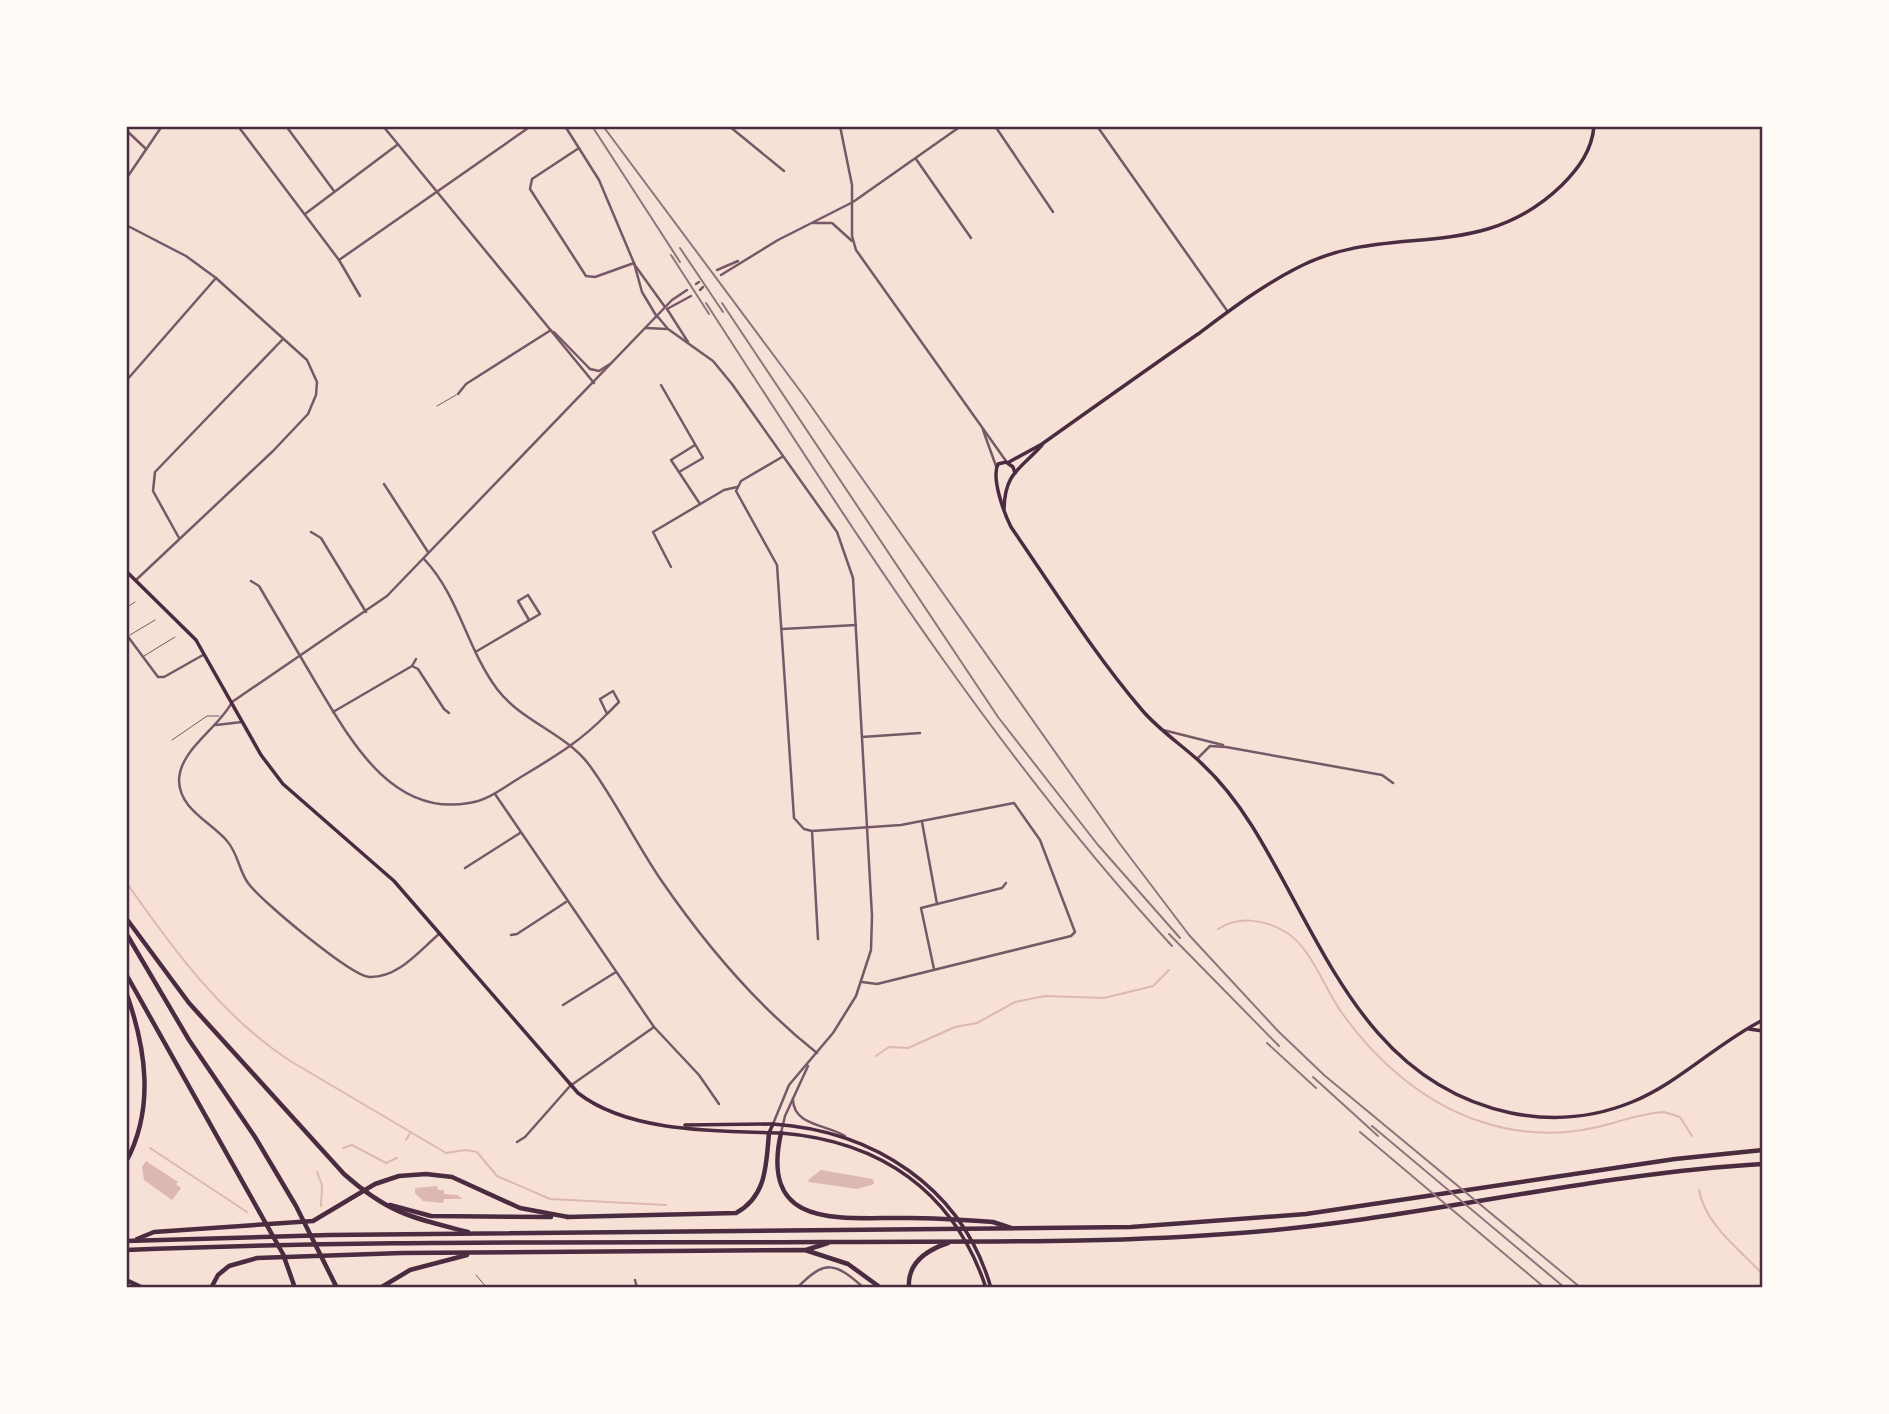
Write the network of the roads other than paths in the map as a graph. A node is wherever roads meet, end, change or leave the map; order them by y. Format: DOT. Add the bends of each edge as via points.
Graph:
graph roads {
  1 [pos="162,126"];
  2 [pos="238,126"];
  3 [pos="286,126"];
  4 [pos="383,126"];
  5 [pos="400,126"];
  6 [pos="405,126"];
  7 [pos="531,126"];
  8 [pos="565,126"];
  9 [pos="729,126"];
  10 [pos="840,126"];
  11 [pos="961,126"];
  12 [pos="995,126"];
  13 [pos="1097,126"];
  14 [pos="1594,126"];
  15 [pos="126,130"];
  16 [pos="397,145"];
  17 [pos="579,148"];
  18 [pos="146,149"];
  19 [pos="916,159"];
  20 [pos="784,171"];
  21 [pos="126,180"];
  22 [pos="436,190"];
  23 [pos="335,192"];
  24 [pos="853,202"];
  25 [pos="1053,212"];
  26 [pos="305,214"];
  27 [pos="810,224"];
  28 [pos="126,225"];
  29 [pos="971,238"];
  30 [pos="854,244"];
  31 [pos="744,259"];
  32 [pos="339,260"];
  33 [pos="634,263"];
  34 [pos="717,270"];
  35 [pos="721,275"];
  36 [pos="216,278"];
  37 [pos="687,290"];
  38 [pos="360,296"];
  39 [pos="691,296"];
  40 [pos="667,309"];
  41 [pos="1228,312"];
  42 [pos="658,317"];
  43 [pos="646,328"];
  44 [pos="668,329"];
  45 [pos="551,330"];
  46 [pos="283,339"];
  47 [pos="688,342"];
  48 [pos="613,363"];
  49 [pos="126,381"];
  50 [pos="594,383"];
  51 [pos="661,385"];
  52 [pos="458,394"];
  53 [pos="437,406"];
  54 [pos="982,427"];
  55 [pos="1042,444"];
  56 [pos="695,445"];
  57 [pos="783,456"];
  58 [pos="1007,462"];
  59 [pos="996,467"];
  60 [pos="679,472"];
  61 [pos="1014,473"];
  62 [pos="998,479"];
  63 [pos="1010,480"];
  64 [pos="384,485"];
  65 [pos="737,487"];
  66 [pos="700,504"];
  67 [pos="1004,512"];
  68 [pos="311,531"];
  69 [pos="179,538"];
  70 [pos="429,553"];
  71 [pos="424,559"];
  72 [pos="671,567"];
  73 [pos="126,571"];
  74 [pos="128,577"];
  75 [pos="135,580"];
  76 [pos="251,581"];
  77 [pos="135,602"];
  78 [pos="126,608"];
  79 [pos="366,612"];
  80 [pos="155,620"];
  81 [pos="529,620"];
  82 [pos="856,625"];
  83 [pos="782,629"];
  84 [pos="127,635"];
  85 [pos="175,637"];
  86 [pos="477,651"];
  87 [pos="204,655"];
  88 [pos="142,657"];
  89 [pos="300,657"];
  90 [pos="416,659"];
  91 [pos="412,666"];
  92 [pos="232,702"];
  93 [pos="333,712"];
  94 [pos="450,713"];
  95 [pos="607,714"];
  96 [pos="221,717"];
  97 [pos="242,722"];
  98 [pos="213,726"];
  99 [pos="1163,730"];
  100 [pos="920,733"];
  101 [pos="862,737"];
  102 [pos="172,740"];
  103 [pos="572,747"];
  104 [pos="1226,747"];
  105 [pos="1197,759"];
  106 [pos="1393,783"];
  107 [pos="495,794"];
  108 [pos="922,822"];
  109 [pos="867,828"];
  110 [pos="812,831"];
  111 [pos="520,833"];
  112 [pos="465,869"];
  113 [pos="1006,883"];
  114 [pos="566,902"];
  115 [pos="937,904"];
  116 [pos="126,918"];
  117 [pos="126,933"];
  118 [pos="439,934"];
  119 [pos="510,935"];
  120 [pos="818,939"];
  121 [pos="934,969"];
  122 [pos="616,972"];
  123 [pos="126,974"];
  124 [pos="862,982"];
  125 [pos="126,992"];
  126 [pos="564,1005"];
  127 [pos="1763,1020"];
  128 [pos="654,1027"];
  129 [pos="1747,1028"];
  130 [pos="1763,1031"];
  131 [pos="817,1053"];
  132 [pos="809,1063"];
  133 [pos="570,1086"];
  134 [pos="793,1096"];
  135 [pos="719,1104"];
  136 [pos="774,1124"];
  137 [pos="782,1125"];
  138 [pos="683,1126"];
  139 [pos="769,1133"];
  140 [pos="781,1133"];
  141 [pos="845,1136"];
  142 [pos="517,1142"];
  143 [pos="1763,1150"];
  144 [pos="126,1163"];
  145 [pos="1763,1164"];
  146 [pos="380,1202"];
  147 [pos="568,1217"];
  148 [pos="1015,1230"];
  149 [pos="476,1234"];
  150 [pos="126,1241"];
  151 [pos="133,1241"];
  152 [pos="832,1242"];
  153 [pos="956,1242"];
  154 [pos="126,1251"];
  155 [pos="805,1251"];
  156 [pos="478,1253"];
  157 [pos="476,1275"];
  158 [pos="126,1280"];
  159 [pos="635,1280"];
  160 [pos="142,1288"];
  161 [pos="211,1288"];
  162 [pos="295,1288"];
  163 [pos="337,1288"];
  164 [pos="380,1288"];
  165 [pos="487,1288"];
  166 [pos="637,1288"];
  167 [pos="797,1288"];
  168 [pos="863,1288"];
  169 [pos="881,1288"];
  170 [pos="909,1288"];
  171 [pos="986,1288"];
  172 [pos="991,1288"];
  1 -- 18 [label="street"];
  2 -- 26 [label="street"];
  3 -- 23 [label="street"];
  4 -- 16 [label="street"];
  5 -- 6 [label="street"];
  7 -- 22 [label="street"];
  8 -- 17 [label="street"];
  9 -- 20 [label="street"];
  10 -- 24 [label="street"];
  11 -- 19 [label="street"];
  12 -- 25 [label="street"];
  13 -- 41 [label="street"];
  14 -- 41 [label="main road" via="1579,167 1559,189 1518,218 1464,237 1366,244 1327,254 1285,274"];
  15 -- 18 [label="street"];
  16 -- 22 [label="street"];
  16 -- 23 [label="street"];
  17 -- 33 [label="street" via="599,180"];
  17 -- 33 [label="street" via="531,179 530,189 586,276"];
  18 -- 21 [label="street"];
  19 -- 24 [label="street"];
  19 -- 29 [label="street"];
  22 -- 32 [label="street"];
  22 -- 45 [label="street"];
  23 -- 26 [label="street"];
  24 -- 27 [label="street"];
  24 -- 30 [label="street"];
  26 -- 32 [label="street"];
  27 -- 30 [label="street" via="832,223"];
  27 -- 31 [label="street"];
  28 -- 36 [label="street" via="186,256"];
  30 -- 54 [label="street"];
  31 -- 34 [label="street"];
  31 -- 35 [label="street"];
  32 -- 38 [label="street"];
  33 -- 40 [label="street"];
  33 -- 42 [label="street" via="642,292"];
  36 -- 46 [label="street"];
  36 -- 49 [label="street"];
  37 -- 40 [label="street"];
  39 -- 40 [label="street"];
  40 -- 42 [label="street"];
  40 -- 47 [label="street"];
  41 -- 55 [label="main road"];
  42 -- 43 [label="street"];
  42 -- 44 [label="street"];
  43 -- 44 [label="street"];
  43 -- 48 [label="street"];
  44 -- 47 [label="street"];
  45 -- 48 [label="street" via="590,369 599,371"];
  45 -- 50 [label="street"];
  45 -- 52 [label="street" via="466,384"];
  46 -- 69 [label="street" via="155,472 153,491"];
  46 -- 69 [label="street" via="307,360 315,375 316,395 308,414"];
  47 -- 57 [label="street" via="721,370"];
  48 -- 50 [label="street"];
  50 -- 70 [label="street"];
  51 -- 56 [label="street"];
  52 -- 53 [label="lane"];
  54 -- 58 [label="street"];
  54 -- 59 [label="street"];
  55 -- 58 [label="main road"];
  55 -- 61 [label="main road"];
  56 -- 60 [label="street" via="702,458"];
  56 -- 60 [label="street" via="671,460"];
  57 -- 65 [label="street"];
  57 -- 82 [label="street" via="842,542 853,578"];
  58 -- 59 [label="main road"];
  58 -- 61 [label="main road"];
  59 -- 62 [label="main road"];
  60 -- 66 [label="street"];
  61 -- 63 [label="main road"];
  62 -- 63 [label="main road"];
  62 -- 67 [label="main road"];
  63 -- 67 [label="main road"];
  64 -- 70 [label="street"];
  65 -- 66 [label="street"];
  65 -- 83 [label="street" via="738,499 777,565"];
  66 -- 72 [label="street" via="653,531"];
  67 -- 99 [label="main road" via="1110,667"];
  68 -- 79 [label="street" via="321,538"];
  69 -- 75 [label="street"];
  70 -- 71 [label="street"];
  71 -- 79 [label="street"];
  71 -- 86 [label="street" via="451,598"];
  73 -- 74 [label="main road"];
  74 -- 75 [label="main road"];
  75 -- 87 [label="main road" via="186,627"];
  76 -- 89 [label="street" via="259,586"];
  77 -- 78 [label="lane"];
  79 -- 89 [label="street"];
  80 -- 84 [label="lane"];
  81 -- 81 [label="street" via="540,614 528,595 518,601"];
  81 -- 86 [label="street"];
  82 -- 83 [label="street"];
  82 -- 101 [label="street"];
  83 -- 110 [label="street" via="792,811 800,826"];
  84 -- 88 [label="street"];
  85 -- 88 [label="lane"];
  86 -- 103 [label="street" via="492,682 511,705"];
  87 -- 88 [label="street" via="161,678"];
  87 -- 92 [label="main road"];
  89 -- 92 [label="street"];
  89 -- 93 [label="street"];
  90 -- 91 [label="street"];
  91 -- 93 [label="street"];
  91 -- 94 [label="street"];
  92 -- 96 [label="street"];
  92 -- 97 [label="main road"];
  93 -- 107 [label="street" via="367,761 407,794 450,805"];
  95 -- 95 [label="street" via="600,699 613,691 619,702"];
  95 -- 103 [label="street"];
  96 -- 98 [label="street"];
  96 -- 102 [label="lane" via="207,716"];
  97 -- 98 [label="street"];
  97 -- 118 [label="main road" via="290,792 388,876"];
  98 -- 118 [label="street" via="184,765 180,787 192,809 232,847 253,890 339,962 363,976 396,971"];
  99 -- 104 [label="street"];
  99 -- 105 [label="main road"];
  100 -- 101 [label="street"];
  101 -- 109 [label="street"];
  103 -- 107 [label="street"];
  103 -- 131 [label="street" via="591,768 691,921 761,1007"];
  104 -- 105 [label="street" via="1210,746"];
  104 -- 106 [label="street" via="1382,775"];
  105 -- 129 [label="main road" via="1227,790 1252,826 1329,965 1369,1023 1410,1066 1442,1089 1518,1114 1551,1118 1588,1115 1641,1098"];
  107 -- 111 [label="street"];
  108 -- 109 [label="street"];
  108 -- 115 [label="street"];
  108 -- 121 [label="street" via="1014,803 1040,839 1075,932"];
  109 -- 110 [label="street"];
  109 -- 124 [label="street" via="872,928"];
  110 -- 120 [label="street"];
  111 -- 112 [label="street"];
  111 -- 114 [label="street"];
  113 -- 115 [label="street" via="1000,889"];
  114 -- 119 [label="street"];
  114 -- 122 [label="street"];
  115 -- 121 [label="street" via="921,908"];
  116 -- 146 [label="highway" via="189,1003 358,1186"];
  117 -- 163 [label="highway" via="296,1206"];
  118 -- 133 [label="main road"];
  121 -- 124 [label="street" via="877,984"];
  122 -- 126 [label="street"];
  122 -- 128 [label="street"];
  123 -- 162 [label="highway" via="258,1208"];
  124 -- 131 [label="street" via="845,1018"];
  125 -- 144 [label="highway" via="139,1036 145,1093 138,1137"];
  127 -- 129 [label="main road"];
  128 -- 133 [label="street"];
  128 -- 135 [label="street"];
  129 -- 130 [label="main road"];
  131 -- 132 [label="street"];
  132 -- 134 [label="street"];
  132 -- 136 [label="street" via="789,1085"];
  133 -- 138 [label="main road" via="620,1117"];
  133 -- 142 [label="street"];
  134 -- 137 [label="street"];
  134 -- 141 [label="street" via="800,1118"];
  136 -- 137 [label="main road"];
  136 -- 138 [label="main road"];
  136 -- 139 [label="main road"];
  136 -- 140 [label="street"];
  137 -- 140 [label="street"];
  137 -- 141 [label="main road"];
  138 -- 139 [label="main road"];
  139 -- 140 [label="main road"];
  139 -- 147 [label="highway" via="759,1192 736,1213"];
  140 -- 148 [label="highway" via="776,1168 779,1183 789,1200 808,1212 834,1218 993,1222"];
  140 -- 171 [label="main road" via="862,1149 903,1172 942,1207 974,1256"];
  141 -- 172 [label="main road" via="903,1166 949,1207 979,1256"];
  143 -- 148 [label="highway" via="1235,1221"];
  145 -- 153 [label="highway" via="1240,1233"];
  146 -- 147 [label="highway" via="431,1216"];
  146 -- 149 [label="highway" via="413,1220"];
  147 -- 151 [label="highway" via="520,1208 452,1177 417,1174 375,1184 313,1221 154,1232"];
  148 -- 149 [label="highway"];
  149 -- 151 [label="highway"];
  150 -- 151 [label="highway"];
  152 -- 153 [label="highway"];
  152 -- 154 [label="highway" via="330,1244"];
  152 -- 155 [label="highway"];
  153 -- 170 [label="highway" via="922,1255 911,1270"];
  155 -- 156 [label="highway"];
  155 -- 169 [label="highway" via="848,1264"];
  156 -- 161 [label="highway" via="253,1259 229,1266"];
  156 -- 164 [label="highway" via="427,1264"];
  157 -- 165 [label="lane"];
  158 -- 160 [label="highway"];
  159 -- 166 [label="street"];
  167 -- 168 [label="street" via="822,1268 843,1270"];
}
